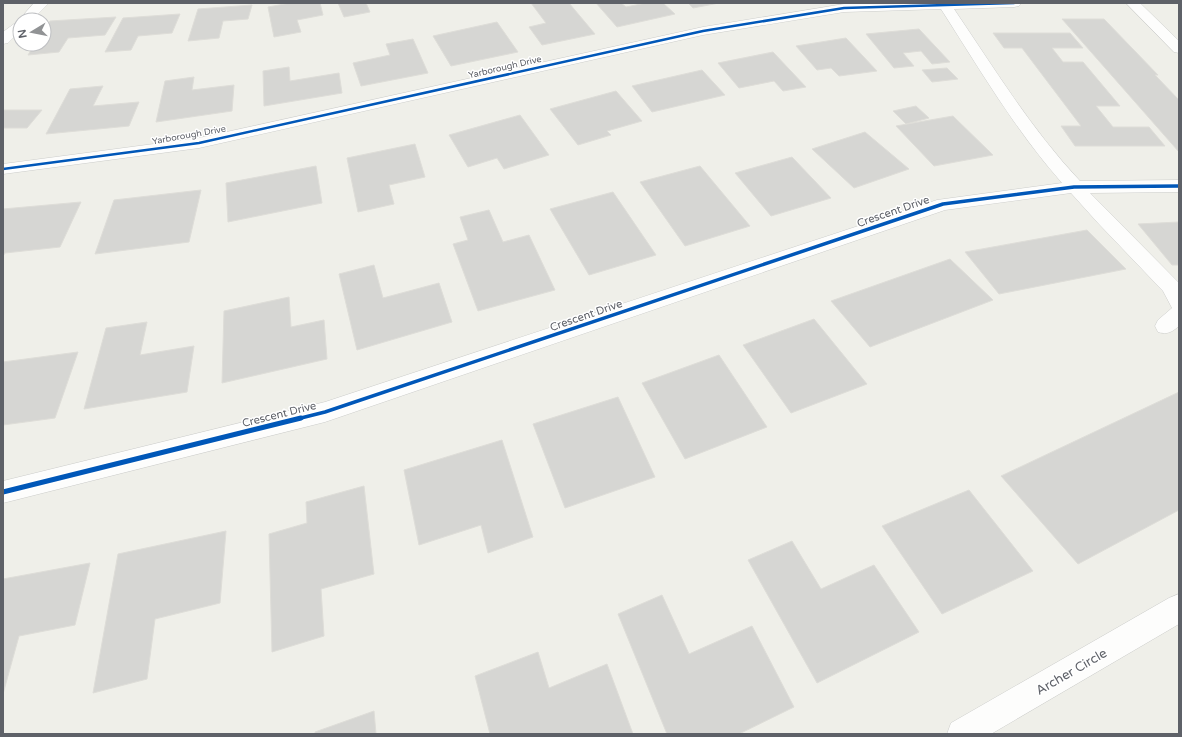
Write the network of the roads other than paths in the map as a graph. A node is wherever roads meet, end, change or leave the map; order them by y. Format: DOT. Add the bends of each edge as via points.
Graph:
graph roads {
  1 [pos="42,3"];
  2 [pos="1014,3"];
  3 [pos="1133,3"];
  4 [pos="945,5"];
  5 [pos="32,12"];
  6 [pos="12,32"];
  7 [pos="3,40"];
  8 [pos="1179,49"];
  9 [pos="3,169"];
  10 [pos="1179,186"];
  11 [pos="1074,187"];
  12 [pos="1179,303"];
  13 [pos="3,492"];
  14 [pos="1179,608"];
  15 [pos="962,734"];
  1 -- 5 [label="street"];
  2 -- 4 [label="street, Yarborough Drive"];
  3 -- 8 [label="street"];
  4 -- 9 [label="street, Yarborough Drive" via="844,8 703,31 199,143"];
  4 -- 11 [label="street" via="1025,126"];
  6 -- 7 [label="street"];
  10 -- 11 [label="street, Crescent Drive"];
  11 -- 12 [label="street" via="1171,287"];
  11 -- 13 [label="street, Crescent Drive" via="943,204 324,412"];
  14 -- 15 [label="street, Archer Circle"];
}
